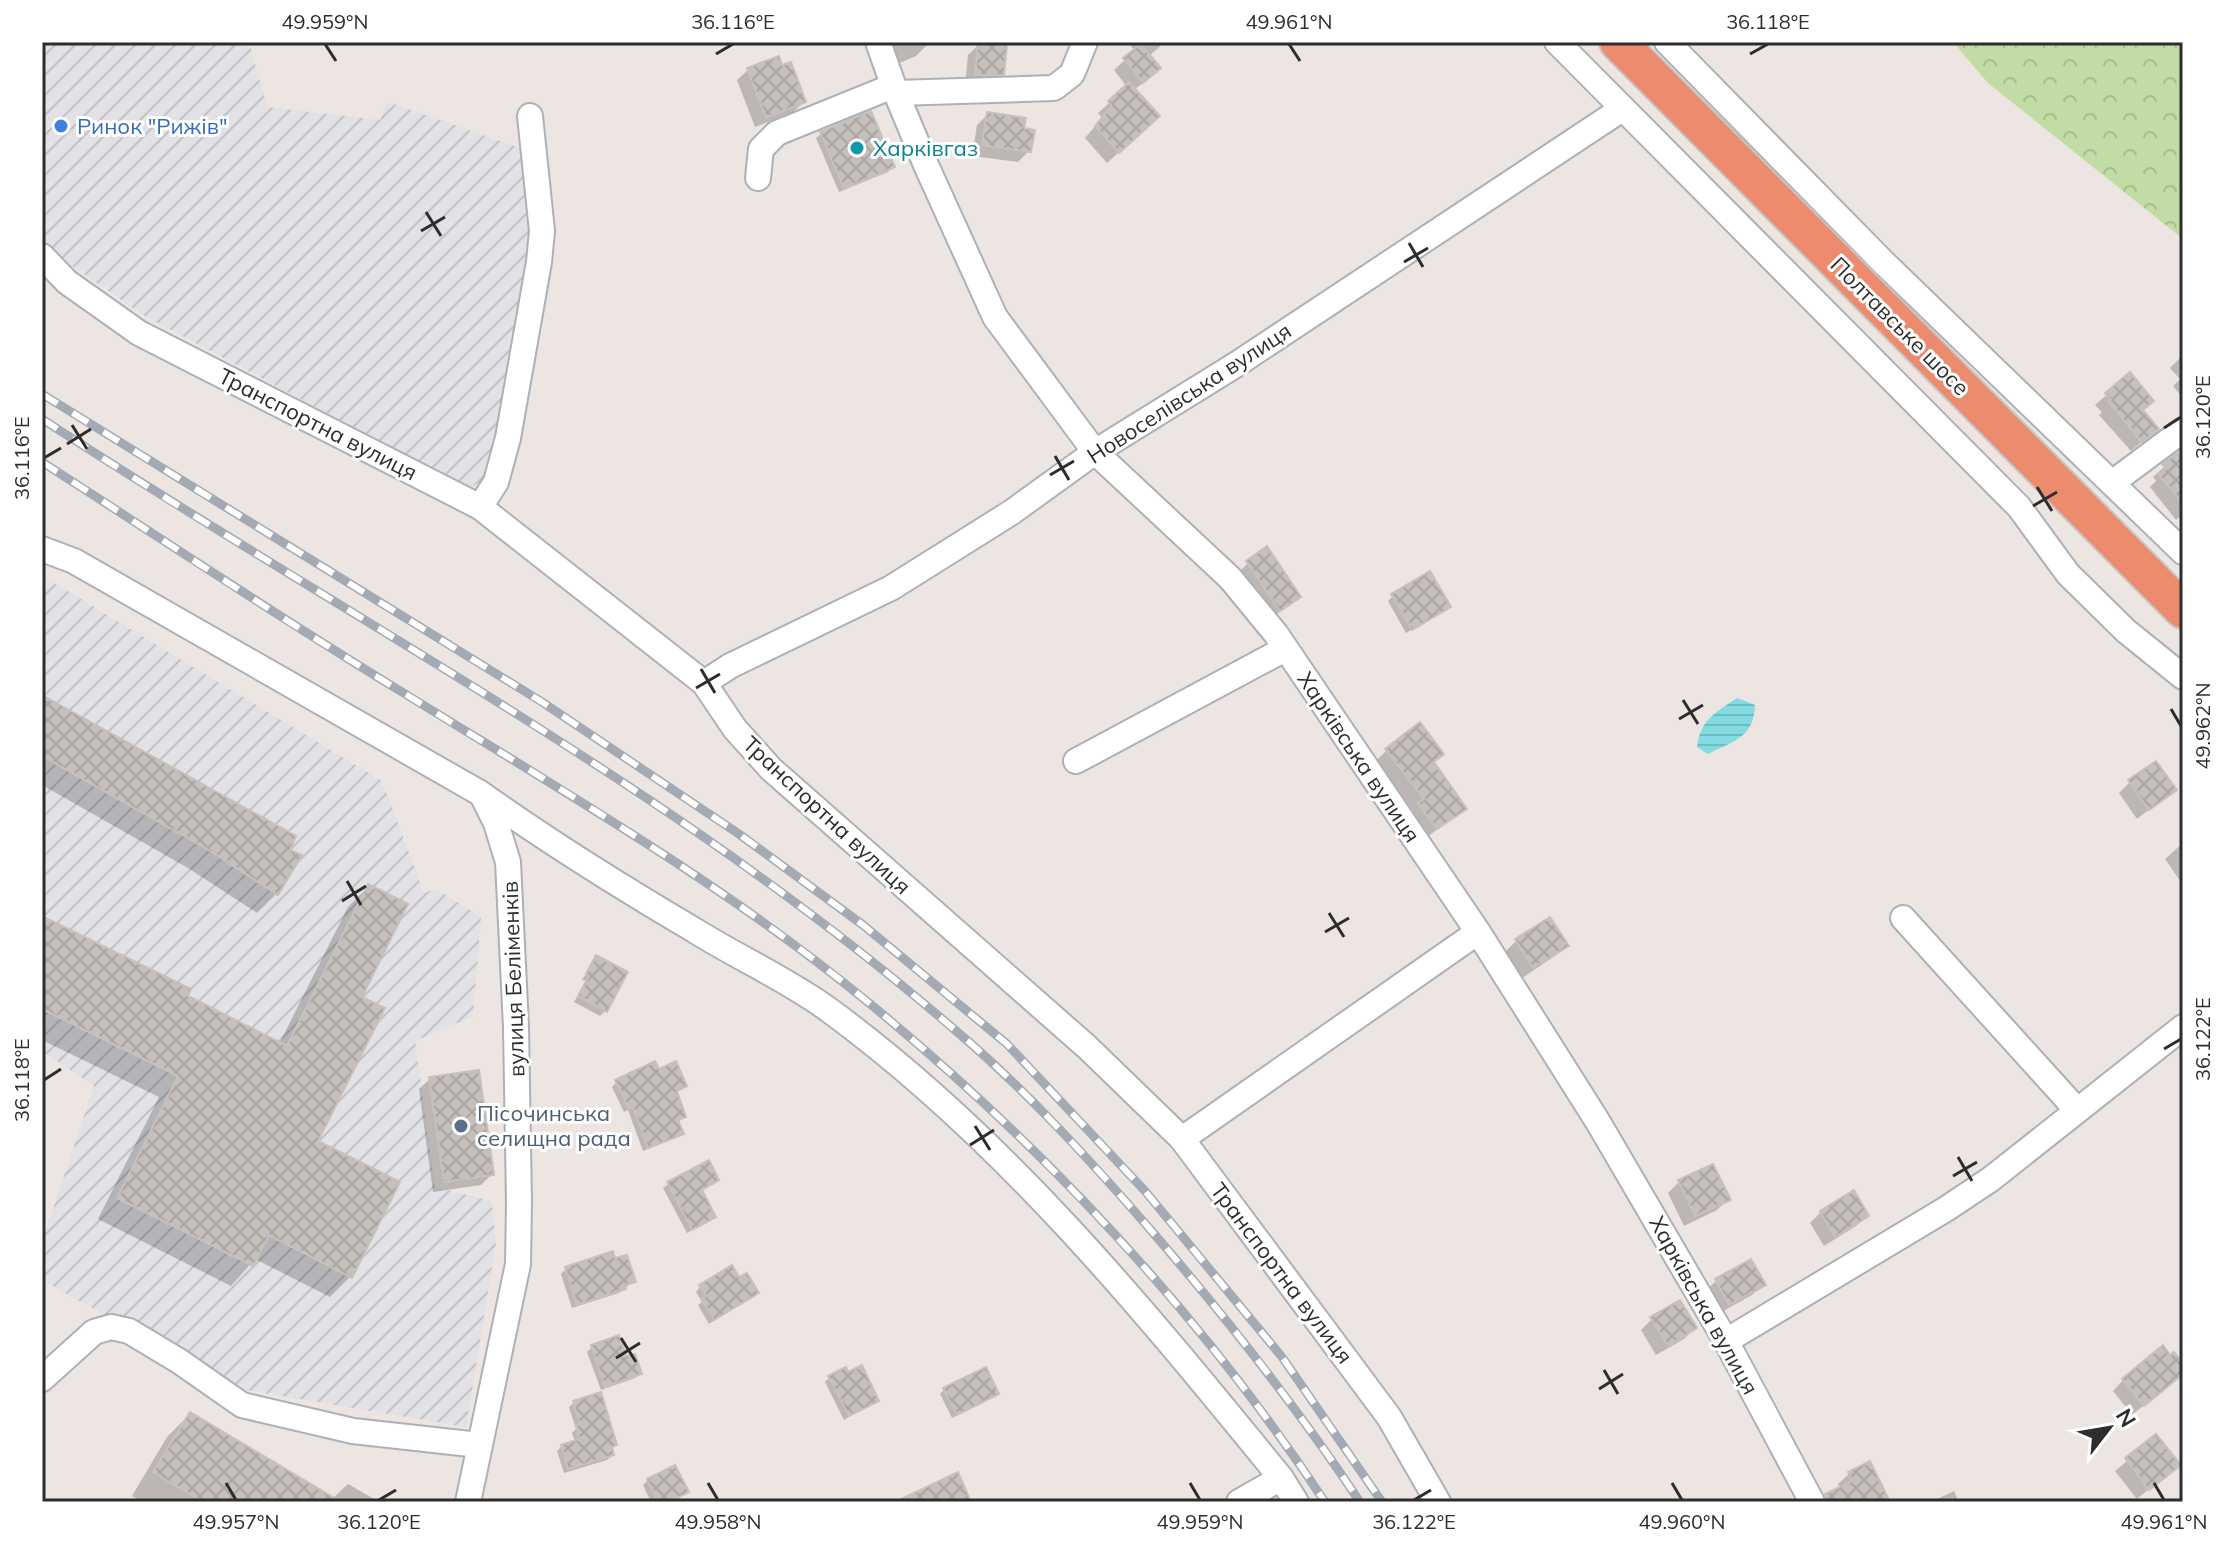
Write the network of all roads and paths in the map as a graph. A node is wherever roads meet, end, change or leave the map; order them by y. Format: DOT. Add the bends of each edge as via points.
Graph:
graph roads {
  1 [pos="878,42"];
  2 [pos="1085,42"];
  3 [pos="1557,42"];
  4 [pos="1618,42"];
  5 [pos="1667,42"];
  6 [pos="894,90"];
  7 [pos="1622,109"];
  8 [pos="530,116"];
  9 [pos="758,178"];
  10 [pos="42,256"];
  11 [pos="2183,430"];
  12 [pos="1095,452"];
  13 [pos="2112,483"];
  14 [pos="480,507"];
  15 [pos="42,549"];
  16 [pos="2183,552"];
  17 [pos="2183,610"];
  18 [pos="1285,649"];
  19 [pos="2183,677"];
  20 [pos="704,683"];
  21 [pos="1076,761"];
  22 [pos="480,793"];
  23 [pos="1903,918"];
  24 [pos="1478,932"];
  25 [pos="2183,1027"];
  26 [pos="2076,1109"];
  27 [pos="1182,1139"];
  28 [pos="1726,1341"];
  29 [pos="42,1379"];
  30 [pos="479,1445"];
  31 [pos="1281,1478"];
  32 [pos="468,1502"];
  33 [pos="1239,1502"];
  34 [pos="1296,1502"];
  35 [pos="1438,1502"];
  36 [pos="1812,1502"];
  1 -- 6 [label="street, Харківська вулиця"];
  2 -- 6 [label="street" via="1072,74 1054,88"];
  3 -- 7 [label="street"];
  4 -- 17 [label="highway, Полтавське шосе"];
  5 -- 13 [label="street" via="1882,261"];
  6 -- 9 [label="street" via="777,133 761,149"];
  6 -- 12 [label="street, Харківська вулиця" via="995,317"];
  7 -- 12 [label="street, Новоселівська вулиця"];
  7 -- 19 [label="street" via="2019,507 2068,574"];
  8 -- 14 [label="street" via="542,231 539,262 508,438 496,482"];
  10 -- 14 [label="street, Транспортна вулиця" via="67,282 139,333"];
  11 -- 13 [label="street"];
  12 -- 18 [label="street, Харківська вулиця" via="1230,578"];
  12 -- 20 [label="street, Новоселівська вулиця" via="891,588"];
  13 -- 16 [label="street"];
  14 -- 20 [label="street, Транспортна вулиця"];
  15 -- 22 [label="street" via="74,561"];
  18 -- 21 [label="street"];
  18 -- 24 [label="street, Харківська вулиця"];
  20 -- 27 [label="street, Транспортна вулиця" via="771,769 1087,1047"];
  22 -- 30 [label="street, вулиця Беліменків" via="508,862 519,1203 518,1264"];
  22 -- 31 [label="street" via="827,1008 909,1073 1041,1197 1170,1341"];
  23 -- 26 [label="street"];
  24 -- 27 [label="street"];
  24 -- 28 [label="street, Харківська вулиця" via="1598,1122"];
  25 -- 26 [label="street"];
  26 -- 28 [label="street" via="1991,1179"];
  27 -- 35 [label="street, Транспортна вулиця" via="1389,1417"];
  28 -- 36 [label="street, Харківська вулиця"];
  29 -- 30 [label="street" via="94,1332 120,1328 242,1405 353,1431"];
  30 -- 32 [label="street, вулиця Беліменків"];
  31 -- 33 [label="street"];
  31 -- 34 [label="street"];
}
